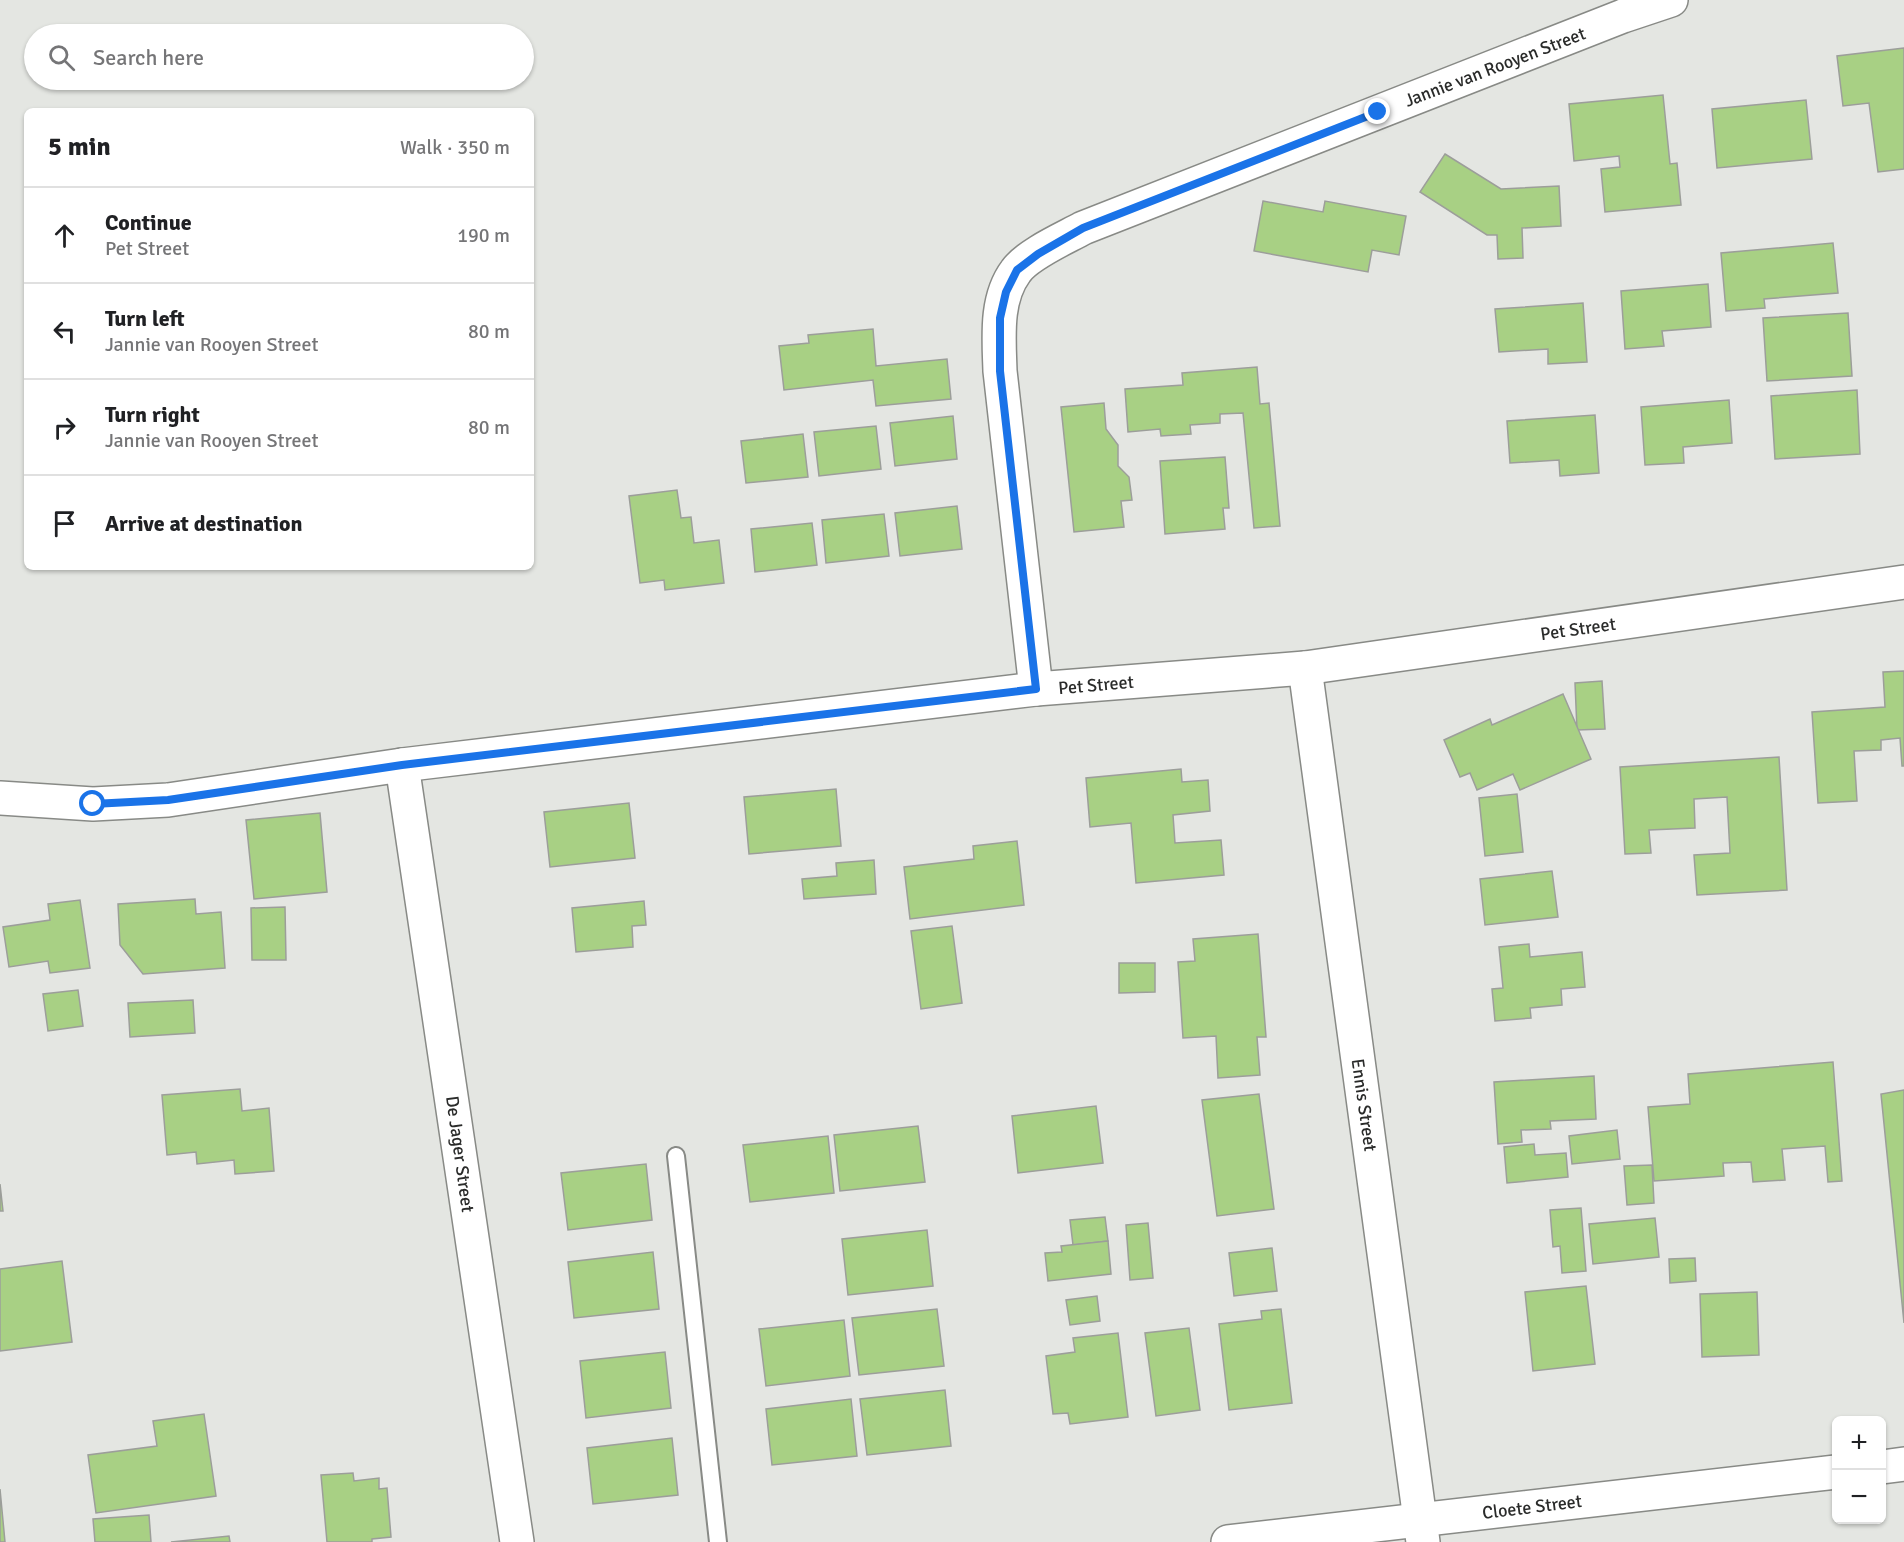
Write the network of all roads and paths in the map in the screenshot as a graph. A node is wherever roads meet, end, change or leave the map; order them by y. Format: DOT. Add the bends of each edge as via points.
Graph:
graph roads {
  1 [pos="1671,0"];
  2 [pos="1904,582"];
  3 [pos="1305,668"];
  4 [pos="1036,689"];
  5 [pos="402,765"];
  6 [pos="0,798"];
  7 [pos="676,1156"];
  8 [pos="1904,1464"];
  9 [pos="1886,1466"];
  10 [pos="1832,1473"];
  11 [pos="1422,1531"];
  12 [pos="517,1542"];
  13 [pos="718,1542"];
  14 [pos="1228,1542"];
  1 -- 4 [label="street, Jannie van Rooyen Street" via="1083,228 1017,270 1006,292 1000,318 1000,371"];
  2 -- 3 [label="street, Pet Street"];
  3 -- 4 [label="street, Pet Street"];
  3 -- 11 [label="street, Ennis Street"];
  4 -- 5 [label="street, Pet Street"];
  5 -- 6 [label="street, Pet Street" via="168,800 93,804"];
  5 -- 12 [label="street, De Jager Street"];
  7 -- 13 [label="lane"];
  8 -- 9 [label="street"];
  10 -- 11 [label="street, Cloete Street"];
  11 -- 14 [label="street, Cloete Street"];
}
